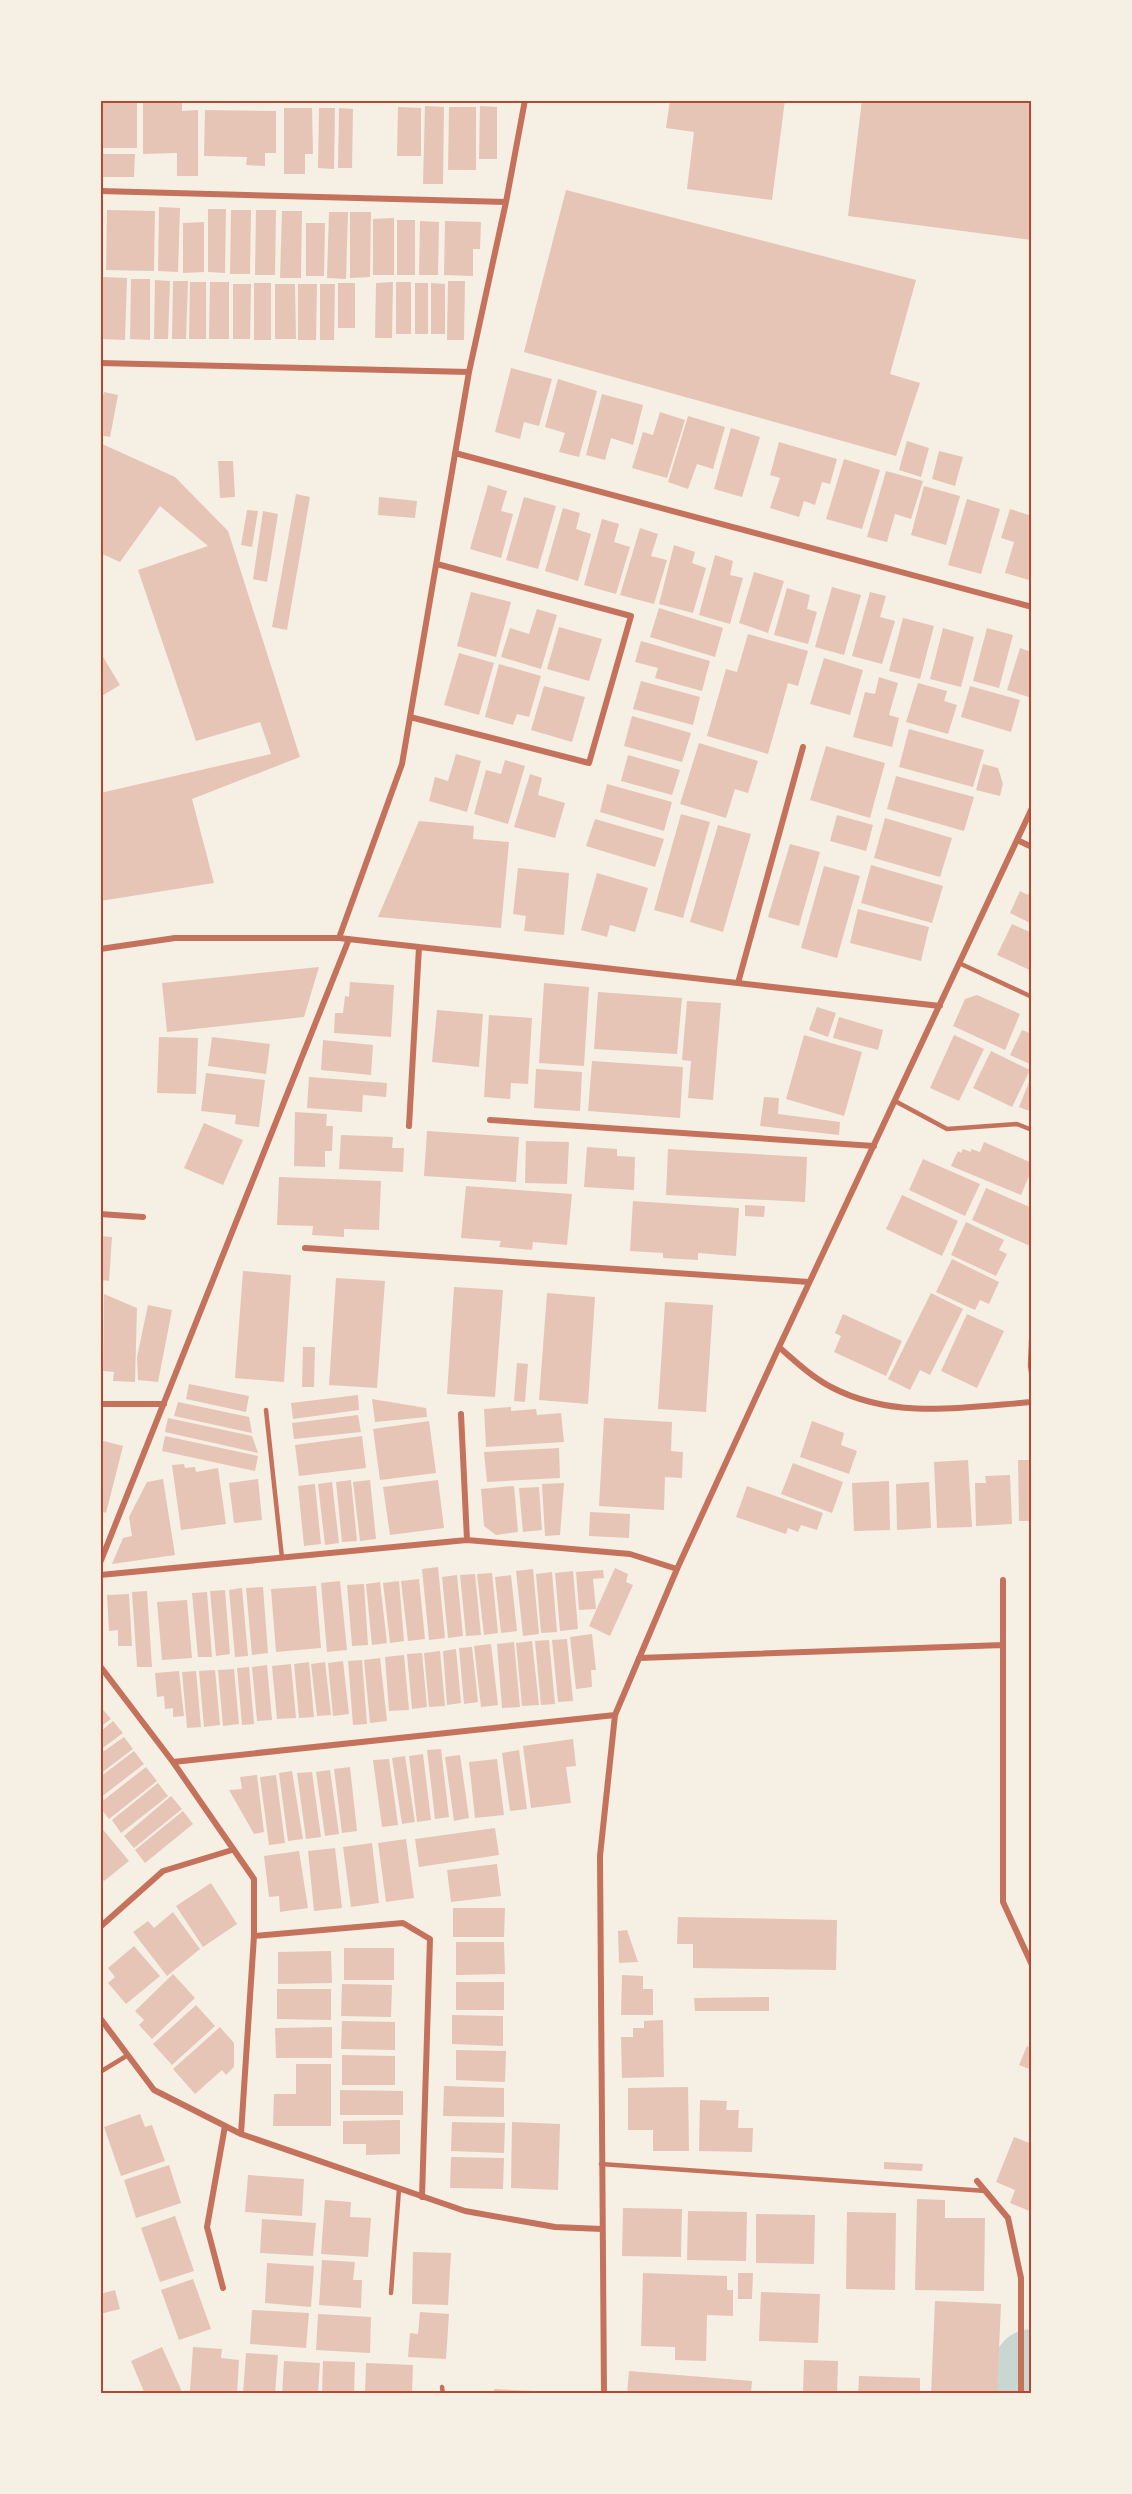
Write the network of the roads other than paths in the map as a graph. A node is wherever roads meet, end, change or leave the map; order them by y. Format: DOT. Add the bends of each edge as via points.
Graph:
graph roads {
  1 [pos="525,100"];
  2 [pos="100,191"];
  3 [pos="506,202"];
  4 [pos="100,363"];
  5 [pos="469,372"];
  6 [pos="455,453"];
  7 [pos="436,564"];
  8 [pos="1032,607"];
  9 [pos="410,717"];
  10 [pos="803,747"];
  11 [pos="1032,808"];
  12 [pos="1017,840"];
  13 [pos="1032,847"];
  14 [pos="339,938"];
  15 [pos="349,939"];
  16 [pos="419,947"];
  17 [pos="100,949"];
  18 [pos="959,963"];
  19 [pos="738,983"];
  20 [pos="1032,997"];
  21 [pos="940,1006"];
  22 [pos="895,1101"];
  23 [pos="490,1120"];
  24 [pos="409,1126"];
  25 [pos="1032,1130"];
  26 [pos="874,1146"];
  27 [pos="100,1214"];
  28 [pos="143,1217"];
  29 [pos="305,1248"];
  30 [pos="809,1282"];
  31 [pos="1032,1319"];
  32 [pos="779,1347"];
  33 [pos="1032,1379"];
  34 [pos="1032,1402"];
  35 [pos="100,1404"];
  36 [pos="164,1404"];
  37 [pos="266,1410"];
  38 [pos="461,1414"];
  39 [pos="468,1540"];
  40 [pos="282,1558"];
  41 [pos="100,1563"];
  42 [pos="677,1569"];
  43 [pos="100,1575"];
  44 [pos="1003,1580"];
  45 [pos="1003,1646"];
  46 [pos="639,1658"];
  47 [pos="100,1666"];
  48 [pos="615,1715"];
  49 [pos="173,1762"];
  50 [pos="232,1850"];
  51 [pos="100,1927"];
  52 [pos="254,1936"];
  53 [pos="1032,1965"];
  54 [pos="100,2018"];
  55 [pos="128,2055"];
  56 [pos="100,2072"];
  57 [pos="225,2126"];
  58 [pos="240,2134"];
  59 [pos="601,2164"];
  60 [pos="977,2181"];
  61 [pos="399,2189"];
  62 [pos="986,2191"];
  63 [pos="422,2197"];
  64 [pos="602,2229"];
  65 [pos="223,2288"];
  66 [pos="391,2293"];
  67 [pos="442,2387"];
  68 [pos="443,2394"];
  69 [pos="604,2394"];
  70 [pos="1021,2394"];
  1 -- 3 [label="street"];
  2 -- 3 [label="street"];
  3 -- 5 [label="street"];
  4 -- 5 [label="street"];
  5 -- 6 [label="street"];
  6 -- 7 [label="street"];
  6 -- 8 [label="street"];
  7 -- 9 [label="street"];
  7 -- 9 [label="street" via="631,616 589,763"];
  9 -- 14 [label="street" via="402,764"];
  10 -- 19 [label="street"];
  11 -- 12 [label="street"];
  12 -- 13 [label="street"];
  12 -- 18 [label="street"];
  14 -- 15 [label="street"];
  14 -- 17 [label="street" via="175,938"];
  15 -- 16 [label="street"];
  15 -- 36 [label="street"];
  16 -- 19 [label="street"];
  16 -- 24 [label="street"];
  18 -- 20 [label="lane"];
  18 -- 21 [label="street"];
  19 -- 21 [label="street"];
  21 -- 22 [label="street"];
  22 -- 25 [label="lane" via="947,1128 1017,1124"];
  22 -- 26 [label="street"];
  23 -- 26 [label="street"];
  26 -- 30 [label="street"];
  27 -- 28 [label="street"];
  29 -- 30 [label="street"];
  30 -- 32 [label="street"];
  31 -- 33 [label="lane"];
  32 -- 34 [label="street" via="804,1370 865,1401 898,1408 932,1409"];
  32 -- 42 [label="street"];
  35 -- 36 [label="street"];
  36 -- 41 [label="street"];
  37 -- 40 [label="lane"];
  38 -- 39 [label="street"];
  39 -- 40 [label="street"];
  39 -- 42 [label="street" via="630,1554"];
  40 -- 43 [label="street"];
  42 -- 46 [label="street"];
  44 -- 45 [label="street"];
  45 -- 46 [label="street"];
  45 -- 53 [label="street" via="1003,1902"];
  46 -- 48 [label="street"];
  47 -- 49 [label="street"];
  48 -- 49 [label="street"];
  48 -- 59 [label="street" via="600,1856"];
  49 -- 50 [label="street"];
  50 -- 51 [label="street" via="163,1872"];
  50 -- 52 [label="street" via="254,1879"];
  52 -- 58 [label="street"];
  52 -- 63 [label="street" via="403,1923 430,1939"];
  54 -- 55 [label="street"];
  55 -- 56 [label="lane"];
  55 -- 57 [label="street" via="154,2090"];
  57 -- 58 [label="street"];
  57 -- 65 [label="street" via="207,2228"];
  58 -- 61 [label="street"];
  59 -- 62 [label="lane"];
  59 -- 64 [label="street"];
  60 -- 62 [label="street"];
  61 -- 63 [label="street"];
  61 -- 66 [label="lane"];
  62 -- 70 [label="street" via="1008,2218 1021,2278"];
  63 -- 64 [label="street" via="465,2211 555,2228"];
  64 -- 69 [label="street"];
  67 -- 68 [label="lane"];
}
